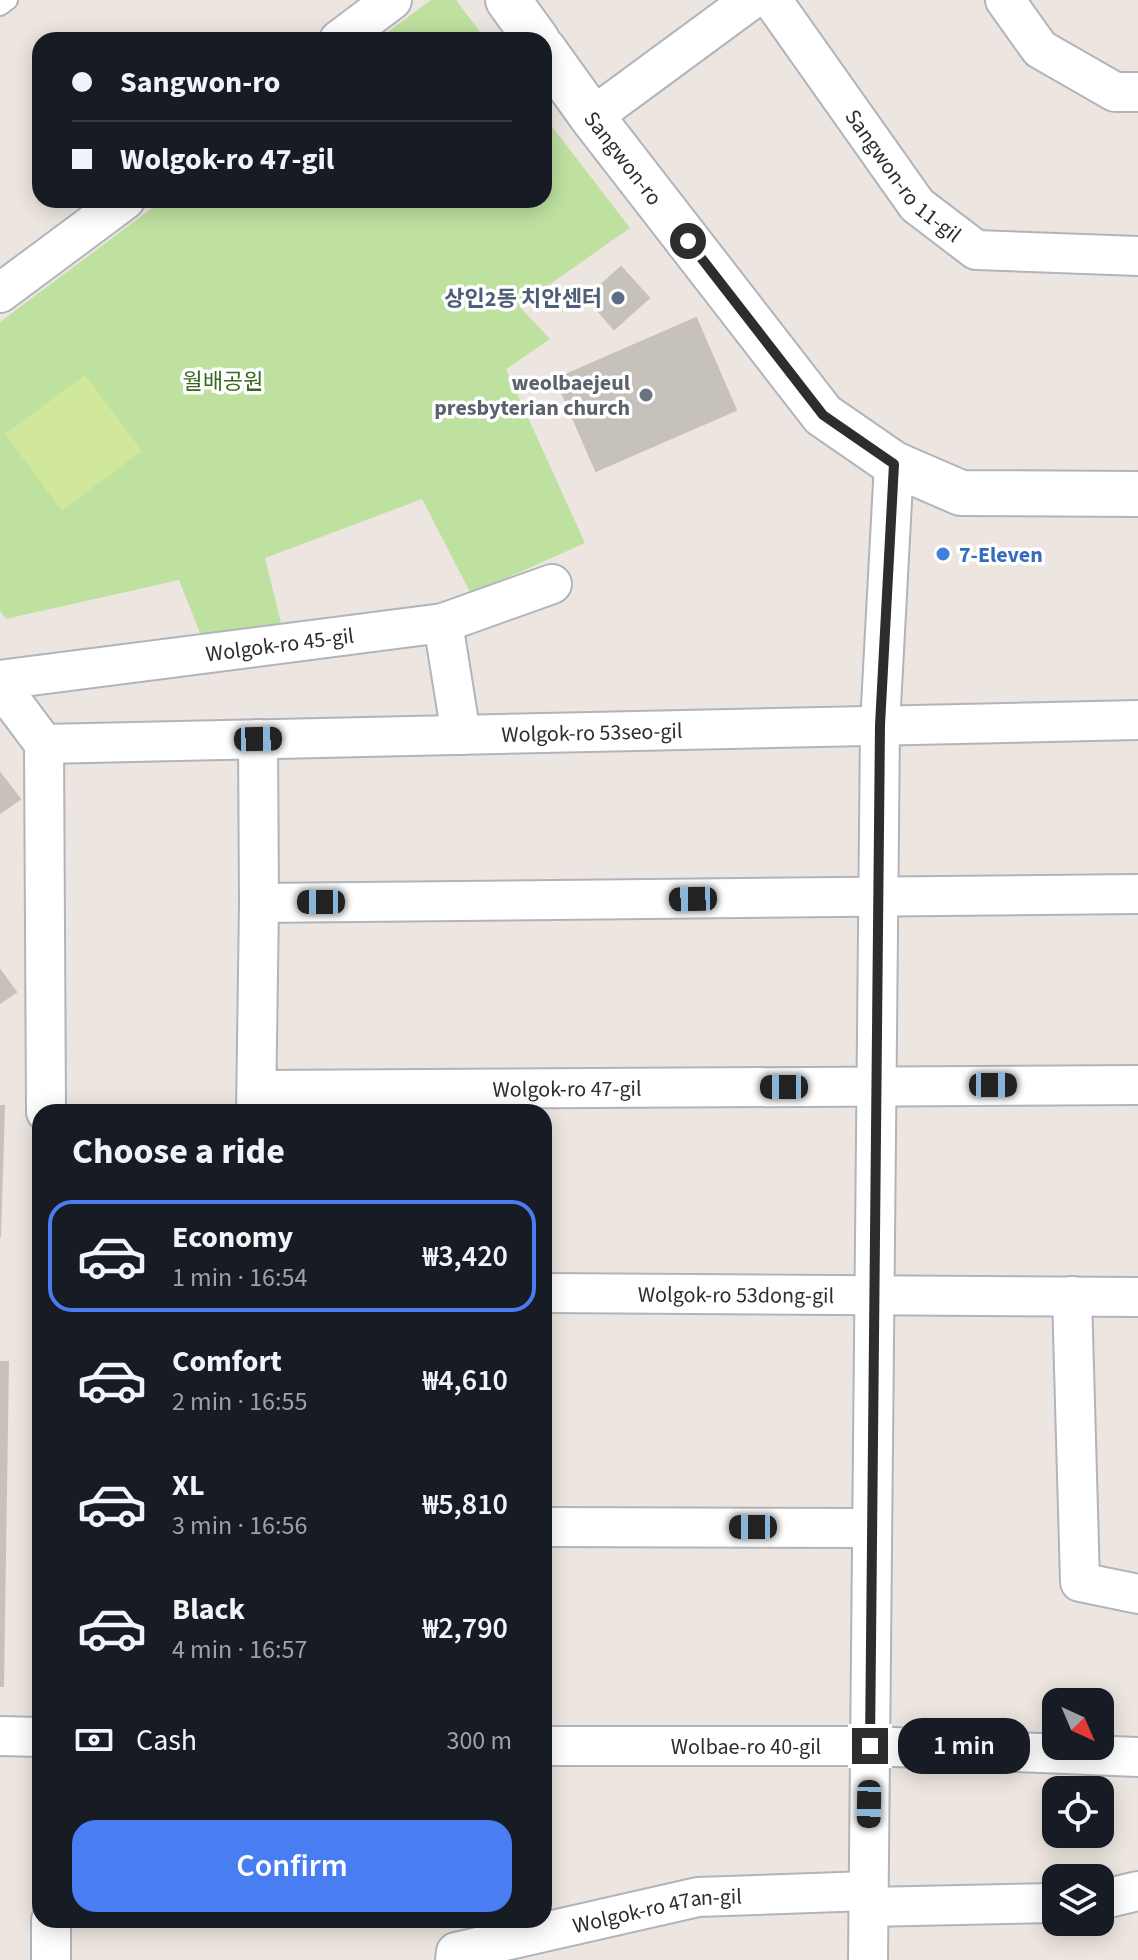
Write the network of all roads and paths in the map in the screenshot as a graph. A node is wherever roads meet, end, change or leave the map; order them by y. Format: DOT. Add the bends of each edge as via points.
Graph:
graph roads {
  1 [pos="8,0"];
  2 [pos="392,0"];
  3 [pos="508,0"];
  4 [pos="751,0"];
  5 [pos="772,0"];
  6 [pos="1005,0"];
  7 [pos="0,6"];
  8 [pos="350,32"];
  9 [pos="531,32"];
  10 [pos="552,61"];
  11 [pos="1138,92"];
  12 [pos="592,117"];
  13 [pos="114,208"];
  14 [pos="1138,256"];
  15 [pos="0,293"];
  16 [pos="894,464"];
  17 [pos="1138,494"];
  18 [pos="552,584"];
  19 [pos="443,623"];
  20 [pos="0,682"];
  21 [pos="1138,720"];
  22 [pos="880,725"];
  23 [pos="461,735"];
  24 [pos="258,739"];
  25 [pos="44,744"];
  26 [pos="1138,894"];
  27 [pos="878,897"];
  28 [pos="259,903"];
  29 [pos="1138,1085"];
  30 [pos="877,1086"];
  31 [pos="256,1101"];
  32 [pos="46,1104"];
  33 [pos="552,1293"];
  34 [pos="874,1295"];
  35 [pos="1072,1296"];
  36 [pos="1138,1297"];
  37 [pos="552,1527"];
  38 [pos="872,1528"];
  39 [pos="1138,1594"];
  40 [pos="0,1736"];
  41 [pos="32,1737"];
  42 [pos="552,1746"];
  43 [pos="870,1746"];
  44 [pos="1138,1757"];
  45 [pos="1138,1891"];
  46 [pos="1114,1897"];
  47 [pos="868,1899"];
  48 [pos="1042,1903"];
  49 [pos="51,1928"];
  50 [pos="51,1960"];
  51 [pos="455,1960"];
  52 [pos="868,1960"];
  1 -- 7 [label="lane"];
  2 -- 8 [label="street"];
  3 -- 9 [label="street"];
  4 -- 12 [label="street"];
  5 -- 14 [label="street, Sangwon-ro 11-gil" via="917,205 976,250"];
  6 -- 11 [label="street" via="1040,49 1115,92"];
  10 -- 12 [label="street, Sangwon-ro"];
  12 -- 16 [label="street, Sangwon-ro" via="823,415"];
  13 -- 15 [label="street"];
  16 -- 17 [label="street, Sangwon-ro" via="961,493"];
  16 -- 22 [label="street"];
  18 -- 19 [label="street, Wolgok-ro 45-gil"];
  19 -- 20 [label="street, Wolgok-ro 45-gil"];
  19 -- 23 [label="street"];
  20 -- 25 [label="street, Wolgok-ro 45-gil"];
  21 -- 22 [label="street, Wolgok-ro 53seo-gil"];
  22 -- 23 [label="street, Wolgok-ro 53seo-gil"];
  22 -- 27 [label="street"];
  23 -- 24 [label="street, Wolgok-ro 53seo-gil"];
  24 -- 25 [label="street, Wolgok-ro 53seo-gil"];
  24 -- 28 [label="street"];
  25 -- 32 [label="street"];
  26 -- 27 [label="street"];
  27 -- 28 [label="street"];
  27 -- 30 [label="street"];
  28 -- 31 [label="street"];
  29 -- 30 [label="street, Wolgok-ro 47-gil"];
  30 -- 31 [label="street, Wolgok-ro 47-gil"];
  30 -- 34 [label="street"];
  33 -- 34 [label="street, Wolgok-ro 53dong-gil"];
  34 -- 35 [label="street, Wolgok-ro 53dong-gil"];
  34 -- 38 [label="street"];
  35 -- 36 [label="street, Wolgok-ro 53dong-gil"];
  35 -- 39 [label="street" via="1080,1582"];
  37 -- 38 [label="street"];
  38 -- 43 [label="street"];
  40 -- 41 [label="street"];
  42 -- 43 [label="street, Wolbae-ro 40-gil"];
  43 -- 44 [label="street, Wolbae-ro 40-gil"];
  43 -- 47 [label="street"];
  45 -- 46 [label="street"];
  47 -- 48 [label="street"];
  47 -- 51 [label="street, Wolgok-ro 47an-gil" via="698,1897 456,1952"];
  47 -- 52 [label="street"];
  49 -- 50 [label="street"];
}
